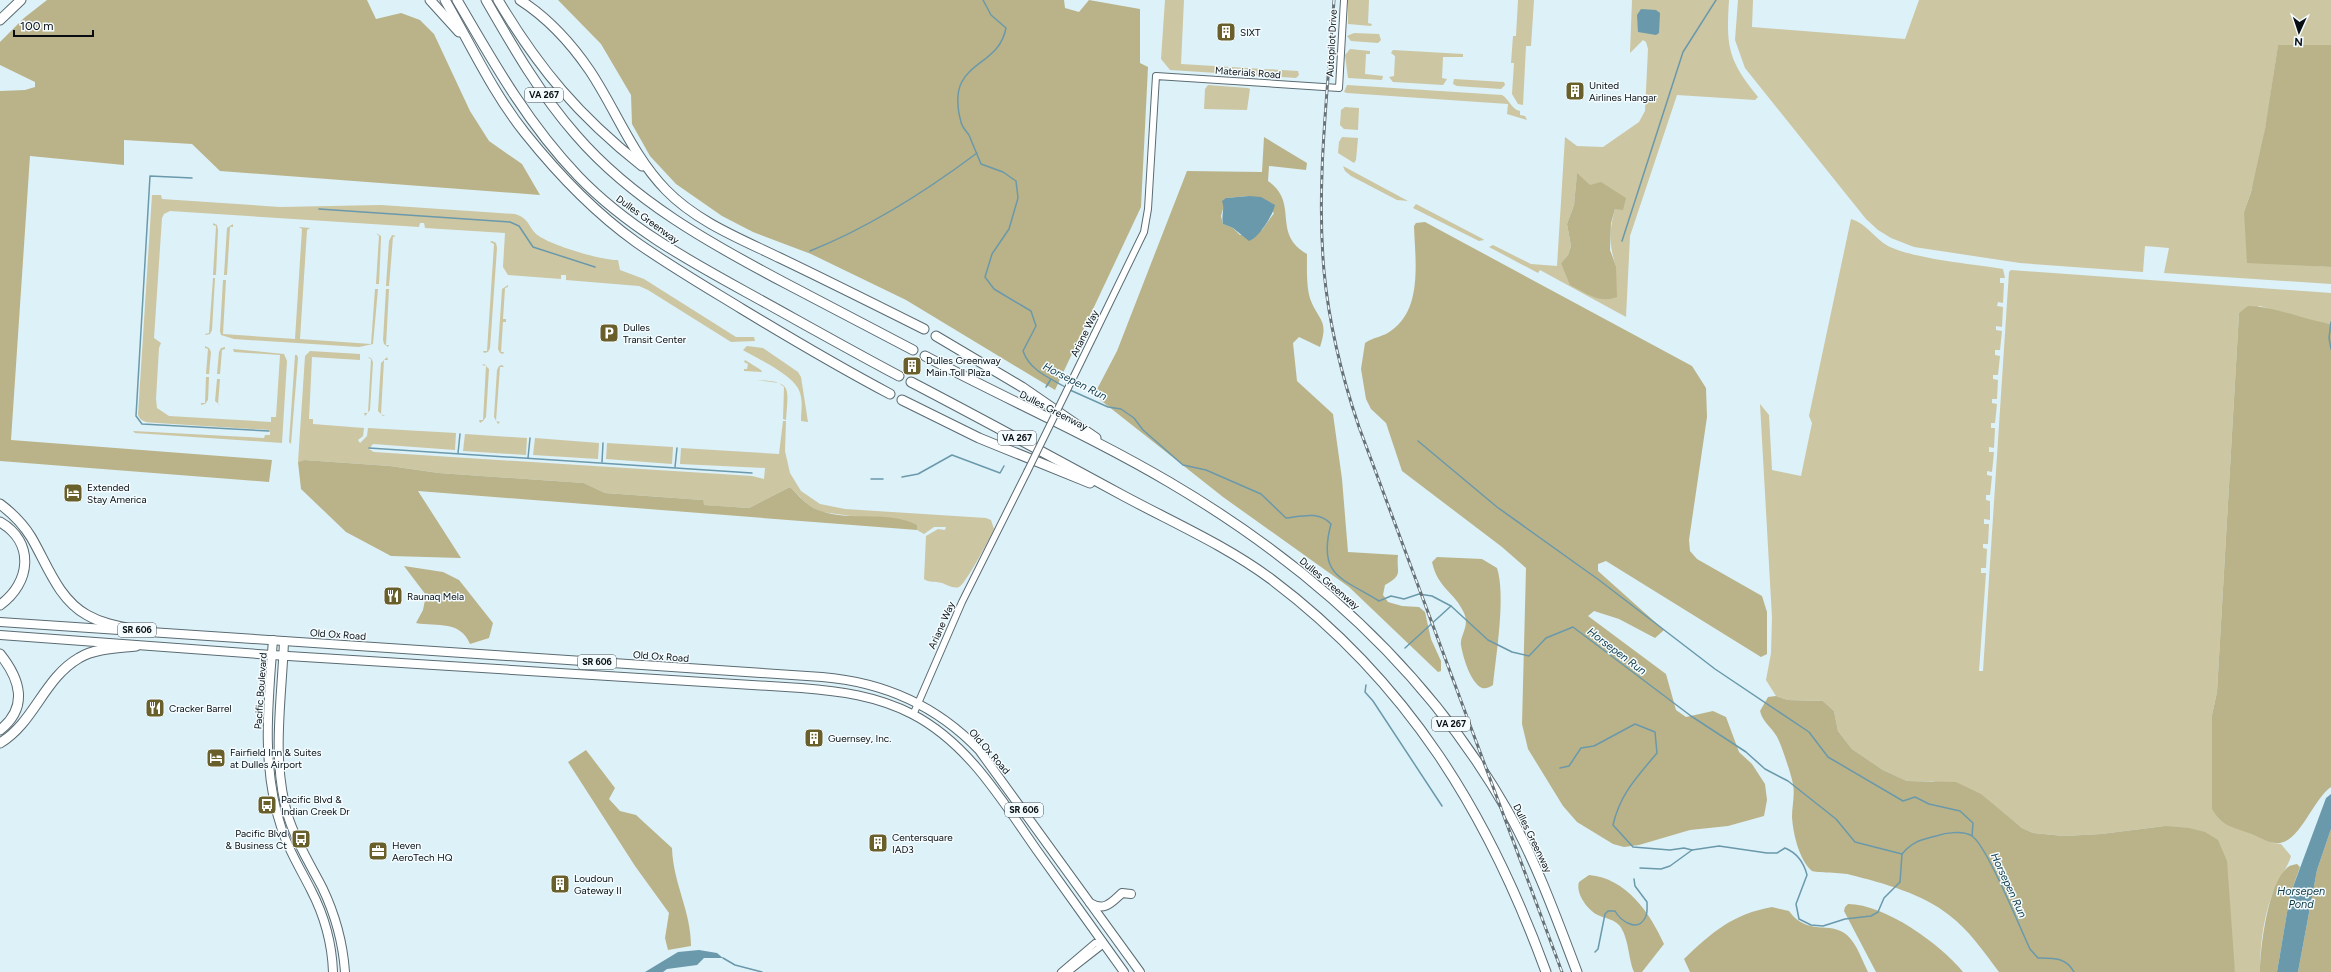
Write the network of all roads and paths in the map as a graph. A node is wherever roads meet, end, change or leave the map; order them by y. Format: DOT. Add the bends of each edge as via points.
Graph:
graph roads {
  1 [pos="22,0"];
  2 [pos="430,0"];
  3 [pos="445,0"];
  4 [pos="457,0"];
  5 [pos="486,0"];
  6 [pos="498,0"];
  7 [pos="520,0"];
  8 [pos="1344,0"];
  9 [pos="0,20"];
  10 [pos="470,45"];
  11 [pos="1156,76"];
  12 [pos="1338,88"];
  13 [pos="650,173"];
  14 [pos="924,329"];
  15 [pos="936,336"];
  16 [pos="913,350"];
  17 [pos="925,356"];
  18 [pos="899,376"];
  19 [pos="911,382"];
  20 [pos="890,394"];
  21 [pos="902,400"];
  22 [pos="1122,456"];
  23 [pos="1122,495"];
  24 [pos="0,504"];
  25 [pos="0,522"];
  26 [pos="0,604"];
  27 [pos="0,622"];
  28 [pos="130,630"];
  29 [pos="0,635"];
  30 [pos="273,640"];
  31 [pos="284,641"];
  32 [pos="136,646"];
  33 [pos="0,654"];
  34 [pos="272,655"];
  35 [pos="283,656"];
  36 [pos="918,702"];
  37 [pos="913,714"];
  38 [pos="0,730"];
  39 [pos="0,743"];
  40 [pos="1131,894"];
  41 [pos="1090,903"];
  42 [pos="1113,934"];
  43 [pos="1102,942"];
  44 [pos="333,972"];
  45 [pos="345,972"];
  46 [pos="1060,972"];
  47 [pos="1068,972"];
  48 [pos="1124,972"];
  49 [pos="1140,972"];
  50 [pos="1546,972"];
  51 [pos="1577,972"];
  1 -- 9 [label="highway"];
  2 -- 10 [label="highway"];
  3 -- 10 [label="highway"];
  4 -- 18 [label="highway, Dulles Greenway / VA 267" via="532,122 578,176 605,202 676,253"];
  5 -- 16 [label="highway, Dulles Greenway / VA 267" via="520,58 576,136 640,195 717,246"];
  6 -- 13 [label="highway" via="532,55 562,92 603,134"];
  7 -- 13 [label="highway" via="542,16 577,52 591,72 634,151"];
  8 -- 12 [label="street, Autopilot Drive"];
  10 -- 20 [label="highway" via="524,132 579,193 616,226 706,287"];
  11 -- 12 [label="street, Materials Road"];
  11 -- 36 [label="street, Ariane Way, bridge" via="1148,209 1144,232 962,602"];
  13 -- 14 [label="highway" via="682,204 727,233"];
  15 -- 22 [label="highway" via="1022,387"];
  17 -- 22 [label="highway, Dulles Greenway / VA 267"];
  19 -- 23 [label="highway, VA 267"];
  21 -- 23 [label="highway" via="980,438"];
  22 -- 51 [label="highway, Dulles Greenway / VA 267" via="1188,494 1293,566 1357,619 1412,677 1469,749 1507,810 1542,882"];
  23 -- 50 [label="highway, VA 267" via="1215,543 1270,578 1314,614 1391,692 1437,750 1483,826 1509,879"];
  24 -- 28 [label="highway" via="30,536 56,584 69,601 86,615"];
  25 -- 26 [label="highway" via="18,538 25,563 16,590"];
  27 -- 28 [label="main road, Old Ox Road / SR 606"];
  28 -- 30 [label="main road, Old Ox Road / SR 606"];
  29 -- 32 [label="main road, Old Ox Road / SR 606"];
  30 -- 31 [label="main road, Old Ox Road / SR 606"];
  30 -- 34 [label="main road, Pacific Boulevard"];
  31 -- 35 [label="main road, Pacific Boulevard"];
  31 -- 36 [label="main road, Old Ox Road / SR 606" via="822,676 865,683"];
  32 -- 34 [label="main road, Old Ox Road / SR 606"];
  32 -- 39 [label="highway" via="94,652 68,665 59,673 18,729"];
  33 -- 38 [label="highway" via="16,677 19,690 14,716"];
  34 -- 35 [label="main road, Old Ox Road / SR 606"];
  34 -- 44 [label="main road, Pacific Boulevard" via="267,752 270,786 287,844 323,918 332,955"];
  35 -- 37 [label="main road, Old Ox Road / SR 606" via="836,691 880,701"];
  35 -- 45 [label="main road, Pacific Boulevard" via="278,752 282,789 292,828 334,916 344,955"];
  36 -- 37 [label="street, Ariane Way"];
  36 -- 41 [label="main road, Old Ox Road / SR 606" via="958,730 979,750"];
  37 -- 43 [label="main road, Old Ox Road / SR 606" via="949,739 973,763"];
  40 -- 41 [label="main road" via="1122,893 1112,904 1104,907"];
  41 -- 42 [label="main road, Old Ox Road / SR 606"];
  42 -- 43 [label="street"];
  42 -- 49 [label="main road, Old Ox Road / SR 606"];
  43 -- 46 [label="street" via="1095,943"];
  43 -- 47 [label="street" via="1100,947"];
  43 -- 48 [label="main road, Old Ox Road / SR 606"];
}
